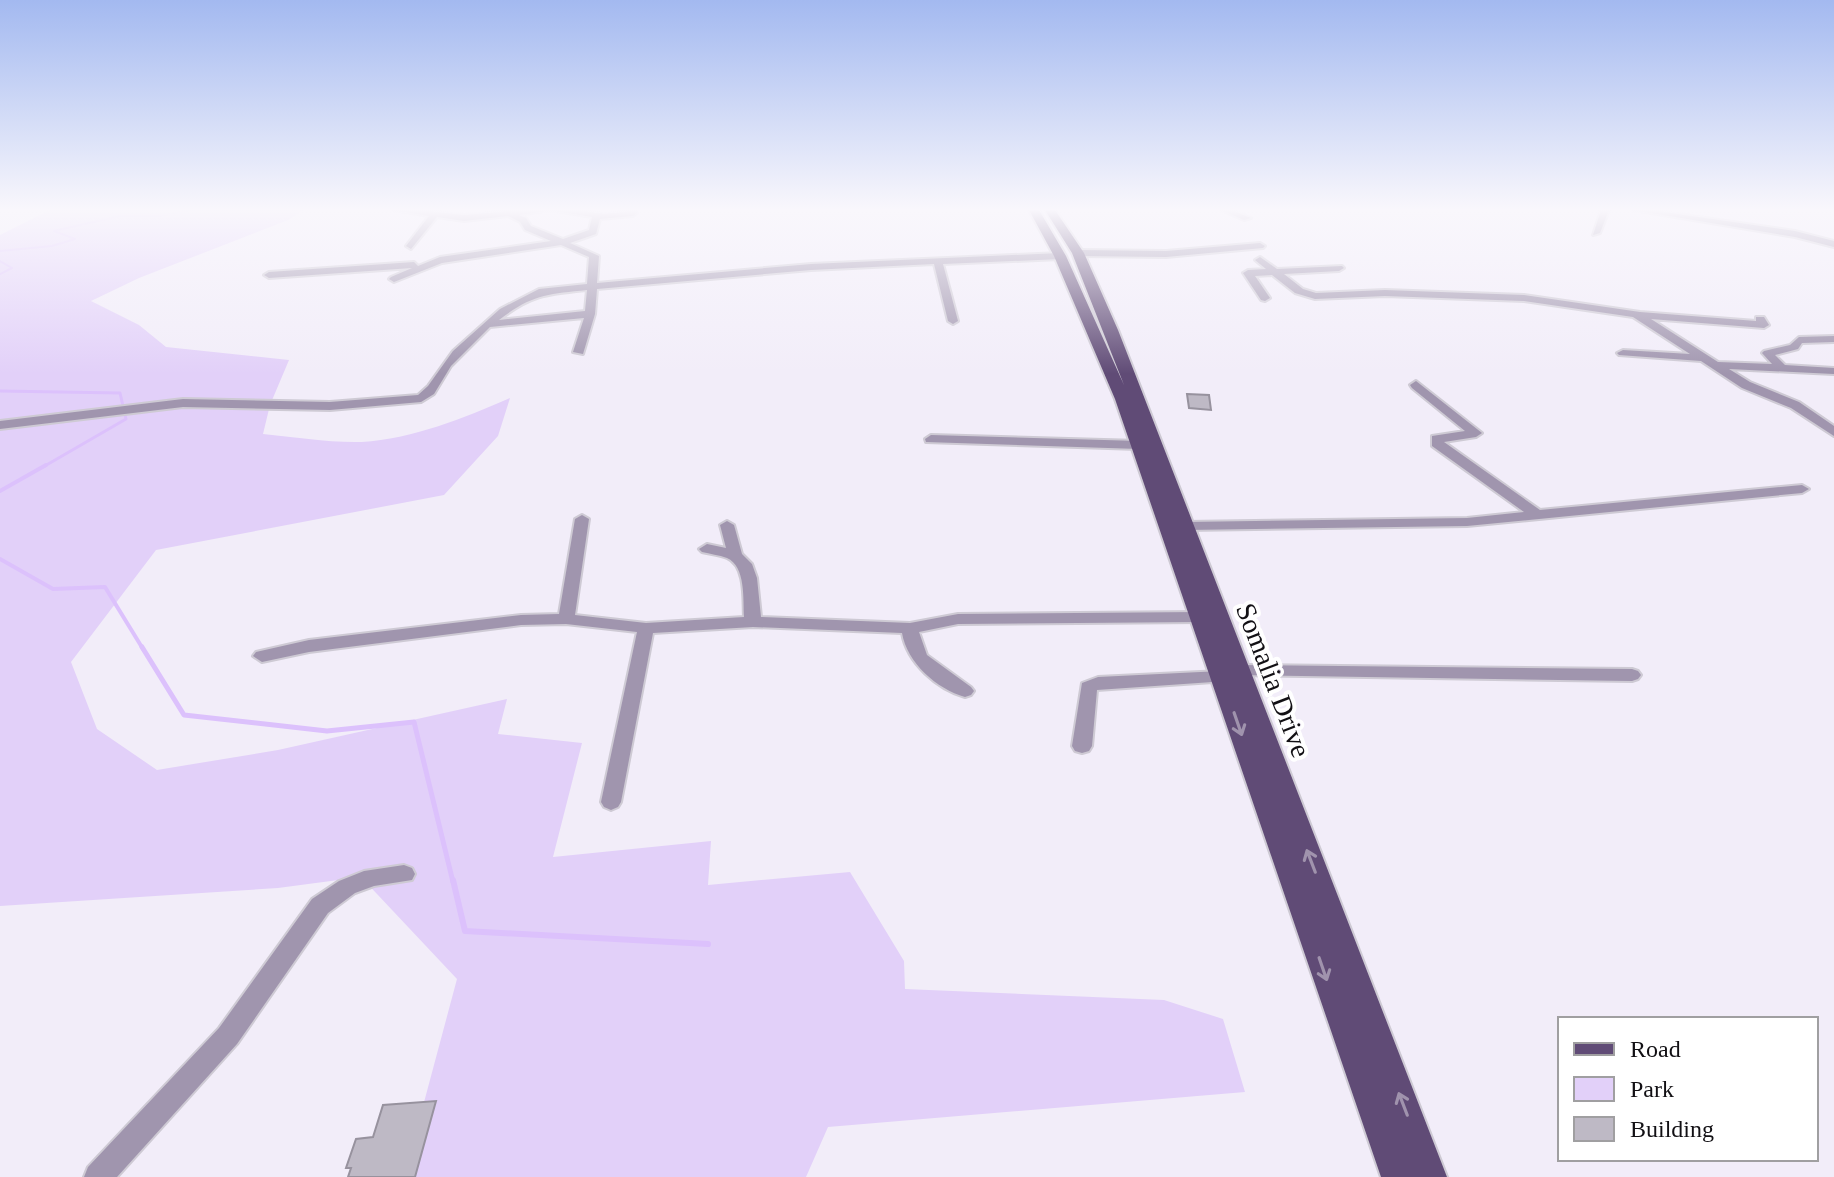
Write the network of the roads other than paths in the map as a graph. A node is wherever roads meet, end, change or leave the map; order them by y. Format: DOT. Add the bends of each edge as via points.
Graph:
graph roads {
  1 [pos="414,265"];
  2 [pos="425,265"];
  3 [pos="594,265"];
  4 [pos="877,265"];
  5 [pos="938,265"];
  6 [pos="1073,265"];
  7 [pos="1075,265"];
  8 [pos="1266,265"];
  9 [pos="1339,268"];
  10 [pos="1275,272"];
  11 [pos="269,275"];
  12 [pos="394,279"];
  13 [pos="594,284"];
  14 [pos="1265,298"];
  15 [pos="590,314"];
  16 [pos="1636,314"];
  17 [pos="1760,319"];
  18 [pos="953,321"];
  19 [pos="491,324"];
  20 [pos="1834,339"];
  21 [pos="579,352"];
  22 [pos="1623,353"];
  23 [pos="1701,358"];
  24 [pos="1713,365"];
  25 [pos="1781,368"];
  26 [pos="1834,371"];
  27 [pos="1416,385"];
  28 [pos="0,425"];
  29 [pos="1834,432"];
  30 [pos="931,439"];
  31 [pos="1139,445"];
  32 [pos="1802,489"];
  33 [pos="1537,515"];
  34 [pos="582,519"];
  35 [pos="727,525"];
  36 [pos="1186,526"];
  37 [pos="707,549"];
  38 [pos="735,555"];
  39 [pos="1200,617"];
  40 [pos="566,619"];
  41 [pos="753,622"];
  42 [pos="646,628"];
  43 [pos="910,628"];
  44 [pos="262,656"];
  45 [pos="1230,674"];
  46 [pos="1632,675"];
  47 [pos="965,691"];
  48 [pos="1082,746"];
  49 [pos="611,802"];
  50 [pos="404,874"];
  51 [pos="98,1177"];
  52 [pos="1398,1177"];
  53 [pos="1430,1177"];
  1 -- 11 [label="street"];
  2 -- 12 [label="street"];
  3 -- 13 [label="street"];
  4 -- 13 [label="street"];
  5 -- 18 [label="street"];
  6 -- 31 [label="main road, Somalia Drive"];
  7 -- 36 [label="main road, Somalia Drive" via="1111,330"];
  8 -- 10 [label="street"];
  9 -- 10 [label="street"];
  10 -- 14 [label="street" via="1246,274"];
  10 -- 16 [label="street" via="1315,296 1524,298"];
  13 -- 15 [label="street"];
  13 -- 19 [label="street" via="525,297"];
  15 -- 19 [label="street"];
  15 -- 21 [label="street"];
  16 -- 17 [label="street" via="1764,325"];
  16 -- 23 [label="street"];
  19 -- 28 [label="street" via="448,363 431,393 400,402 183,403"];
  20 -- 25 [label="street" via="1799,340 1794,347 1768,353"];
  22 -- 23 [label="street"];
  23 -- 24 [label="street"];
  24 -- 25 [label="street"];
  24 -- 29 [label="street" via="1807,412"];
  25 -- 26 [label="street"];
  27 -- 33 [label="street" via="1476,433 1437,443"];
  30 -- 31 [label="street"];
  31 -- 39 [label="main road, Somalia Drive"];
  32 -- 33 [label="street"];
  33 -- 36 [label="street" via="1381,526"];
  34 -- 40 [label="street"];
  35 -- 38 [label="street"];
  36 -- 45 [label="main road, Somalia Drive"];
  37 -- 38 [label="street"];
  38 -- 41 [label="street" via="749,578"];
  39 -- 43 [label="street" via="958,619"];
  39 -- 45 [label="main road, Somalia Drive"];
  40 -- 42 [label="street"];
  40 -- 44 [label="street" via="353,640"];
  41 -- 42 [label="street"];
  41 -- 43 [label="street"];
  42 -- 49 [label="street"];
  43 -- 47 [label="street" via="912,650"];
  45 -- 46 [label="street"];
  45 -- 48 [label="street" via="1088,687"];
  45 -- 52 [label="main road, Somalia Drive, one-way"];
  53 -- 45 [label="main road, Somalia Drive, one-way"];
  50 -- 51 [label="street" via="360,882 320,906 228,1036"];
}
